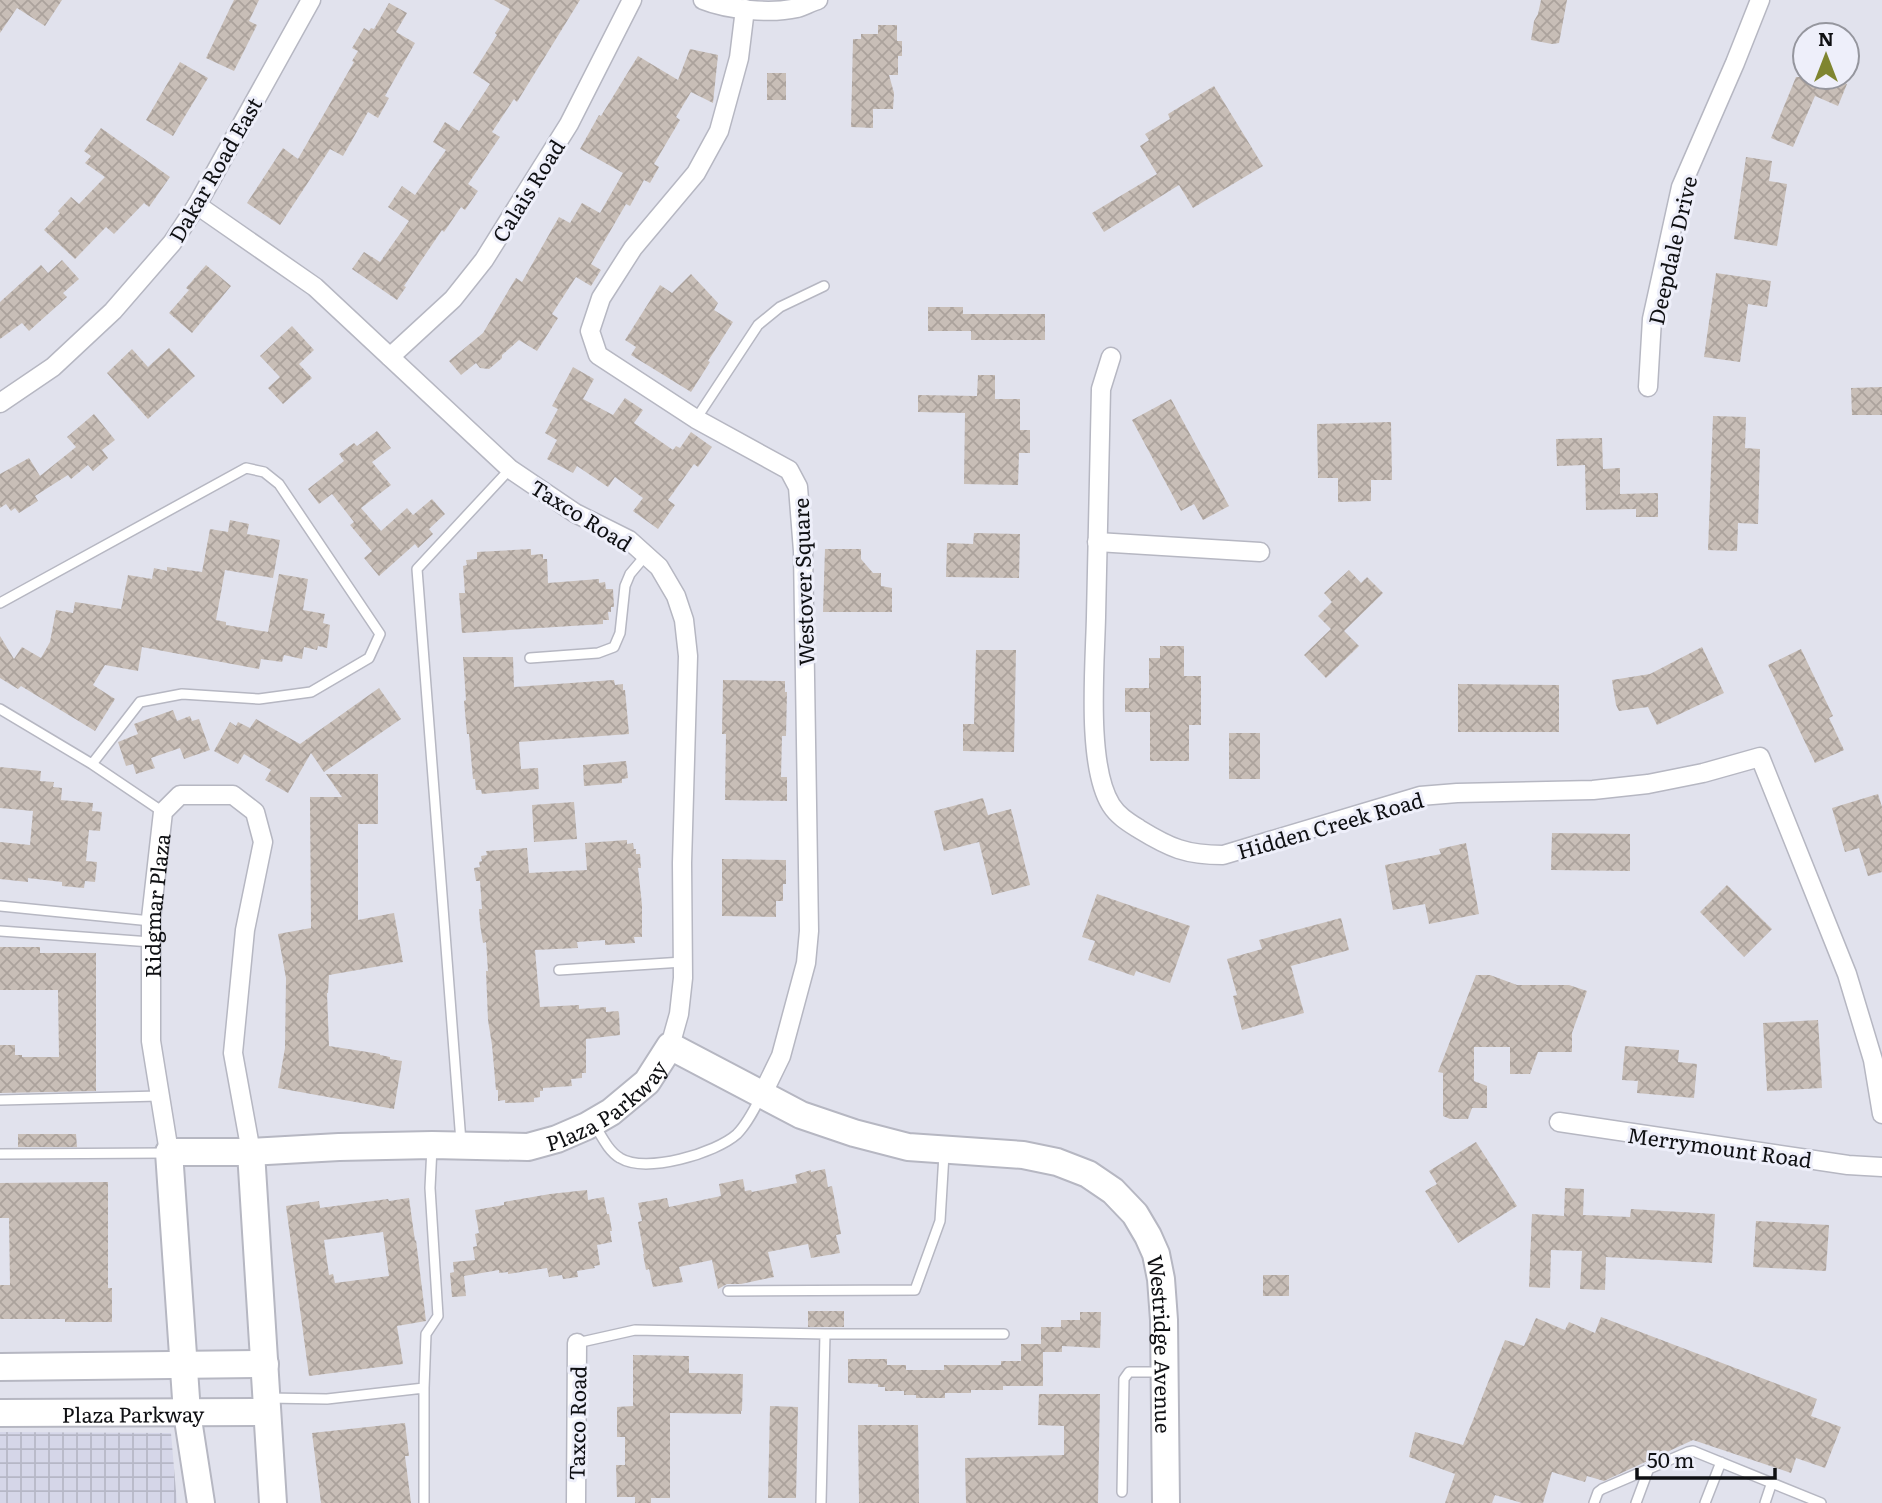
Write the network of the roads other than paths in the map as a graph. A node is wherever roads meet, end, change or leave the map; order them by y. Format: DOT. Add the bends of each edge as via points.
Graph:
graph roads {
  1 [pos="311,0"];
  2 [pos="632,0"];
  3 [pos="703,0"];
  4 [pos="818,0"];
  5 [pos="1760,0"];
  6 [pos="745,9"];
  7 [pos="197,205"];
  8 [pos="824,286"];
  9 [pos="390,357"];
  10 [pos="1111,357"];
  11 [pos="1648,387"];
  12 [pos="0,403"];
  13 [pos="696,419"];
  14 [pos="510,468"];
  15 [pos="1097,542"];
  16 [pos="1260,552"];
  17 [pos="646,555"];
  18 [pos="0,603"];
  19 [pos="530,658"];
  20 [pos="0,709"];
  21 [pos="92,764"];
  22 [pos="163,812"];
  23 [pos="0,906"];
  24 [pos="151,920"];
  25 [pos="0,931"];
  26 [pos="151,942"];
  27 [pos="683,962"];
  28 [pos="559,971"];
  29 [pos="670,1046"];
  30 [pos="763,1093"];
  31 [pos="159,1096"];
  32 [pos="0,1100"];
  33 [pos="1882,1114"];
  34 [pos="1559,1122"];
  35 [pos="593,1123"];
  36 [pos="432,1145"];
  37 [pos="461,1145"];
  38 [pos="944,1149"];
  39 [pos="169,1153"];
  40 [pos="251,1153"];
  41 [pos="0,1154"];
  42 [pos="1882,1167"];
  43 [pos="1120,1198"];
  44 [pos="728,1291"];
  45 [pos="825,1334"];
  46 [pos="1004,1334"];
  47 [pos="577,1343"];
  48 [pos="184,1364"];
  49 [pos="265,1364"];
  50 [pos="0,1367"];
  51 [pos="1164,1372"];
  52 [pos="424,1388"];
  53 [pos="266,1405"];
  54 [pos="0,1413"];
  55 [pos="187,1413"];
  56 [pos="1721,1462"];
  57 [pos="1649,1468"];
  58 [pos="1772,1482"];
  59 [pos="1122,1492"];
  60 [pos="201,1503"];
  61 [pos="273,1503"];
  62 [pos="424,1503"];
  63 [pos="576,1503"];
  64 [pos="821,1503"];
  65 [pos="1166,1503"];
  66 [pos="1594,1503"];
  67 [pos="1636,1503"];
  68 [pos="1705,1503"];
  69 [pos="1765,1503"];
  70 [pos="1821,1503"];
  1 -- 7 [label="street, Dakar Road East"];
  2 -- 9 [label="street, Calais Road" via="569,124 484,260 453,299"];
  3 -- 6 [label="street"];
  4 -- 6 [label="street" via="772,11"];
  5 -- 11 [label="street, Deepdale Drive" via="1681,187 1652,319"];
  6 -- 13 [label="street, Westover Square" via="739,58 719,131 696,173 633,248 601,299 590,331 598,355"];
  7 -- 9 [label="street, Taxco Road" via="315,288"];
  7 -- 12 [label="street, Dakar Road East" via="172,243 113,311 52,367"];
  8 -- 13 [label="lane" via="780,307 758,326"];
  9 -- 14 [label="street, Taxco Road"];
  10 -- 15 [label="street, Hidden Creek Road" via="1101,388"];
  13 -- 30 [label="street, Westover Square" via="789,470 800,498 809,931 806,963 781,1056"];
  14 -- 17 [label="street, Taxco Road"];
  14 -- 37 [label="lane" via="417,569"];
  15 -- 16 [label="street"];
  15 -- 33 [label="street, Hidden Creek Road" via="1095,703 1101,780 1121,818 1166,845 1199,855 1223,855 1420,796 1593,790 1703,773 1760,757 1847,974 1873,1060"];
  17 -- 19 [label="lane" via="625,586 620,634 614,647 598,653"];
  17 -- 27 [label="street, Taxco Road" via="676,596 688,656"];
  18 -- 21 [label="lane" via="246,468 264,472 279,484 380,634 369,658 312,692 260,699 182,694 140,702"];
  20 -- 21 [label="lane"];
  21 -- 22 [label="lane"];
  22 -- 24 [label="street, Ridgmar Plaza"];
  22 -- 40 [label="street, Ridgmar Plaza" via="180,795 233,795 255,812 263,842 245,930 233,1053"];
  23 -- 24 [label="lane"];
  24 -- 26 [label="street, Ridgmar Plaza"];
  25 -- 26 [label="lane"];
  26 -- 31 [label="street, Ridgmar Plaza" via="151,1041"];
  27 -- 28 [label="lane"];
  27 -- 29 [label="street, Taxco Road" via="679,1014"];
  29 -- 30 [label="street, Plaza Parkway"];
  29 -- 35 [label="street, Plaza Parkway" via="647,1082"];
  30 -- 35 [label="lane" via="736,1134 715,1147 653,1164 620,1158"];
  30 -- 38 [label="street, Plaza Parkway" via="802,1115 854,1133 908,1147"];
  31 -- 32 [label="lane"];
  31 -- 39 [label="street, Ridgmar Plaza"];
  34 -- 42 [label="street, Merrymount Road"];
  35 -- 37 [label="street, Plaza Parkway" via="528,1147"];
  36 -- 37 [label="street, Plaza Parkway"];
  36 -- 40 [label="street, Plaza Parkway"];
  36 -- 52 [label="lane" via="438,1315 426,1334"];
  38 -- 43 [label="street, Plaza Parkway" via="1056,1162 1088,1174"];
  38 -- 44 [label="lane" via="940,1222 915,1290"];
  39 -- 40 [label="street, Plaza Parkway"];
  39 -- 41 [label="lane"];
  39 -- 48 [label="street, Ridgmar Plaza"];
  40 -- 49 [label="street, Ridgmar Plaza"];
  43 -- 51 [label="street, Westridge Avenue" via="1135,1214 1156,1254"];
  45 -- 46 [label="lane"];
  45 -- 47 [label="lane" via="635,1330"];
  45 -- 64 [label="lane"];
  47 -- 63 [label="street, Taxco Road"];
  48 -- 49 [label="street"];
  48 -- 50 [label="street"];
  48 -- 55 [label="street, Ridgmar Plaza"];
  49 -- 53 [label="street, Ridgmar Plaza"];
  51 -- 59 [label="lane" via="1129,1372 1124,1379"];
  51 -- 65 [label="street, Westridge Avenue"];
  52 -- 53 [label="lane"];
  52 -- 62 [label="lane"];
  53 -- 55 [label="street, Plaza Parkway"];
  53 -- 61 [label="street, Ridgmar Plaza"];
  54 -- 55 [label="street, Plaza Parkway"];
  55 -- 60 [label="street, Ridgmar Plaza"];
  56 -- 57 [label="lane" via="1688,1452"];
  56 -- 58 [label="lane"];
  56 -- 68 [label="lane"];
  57 -- 66 [label="lane" via="1602,1489"];
  57 -- 67 [label="lane"];
  58 -- 69 [label="lane"];
  58 -- 70 [label="lane"];
}
